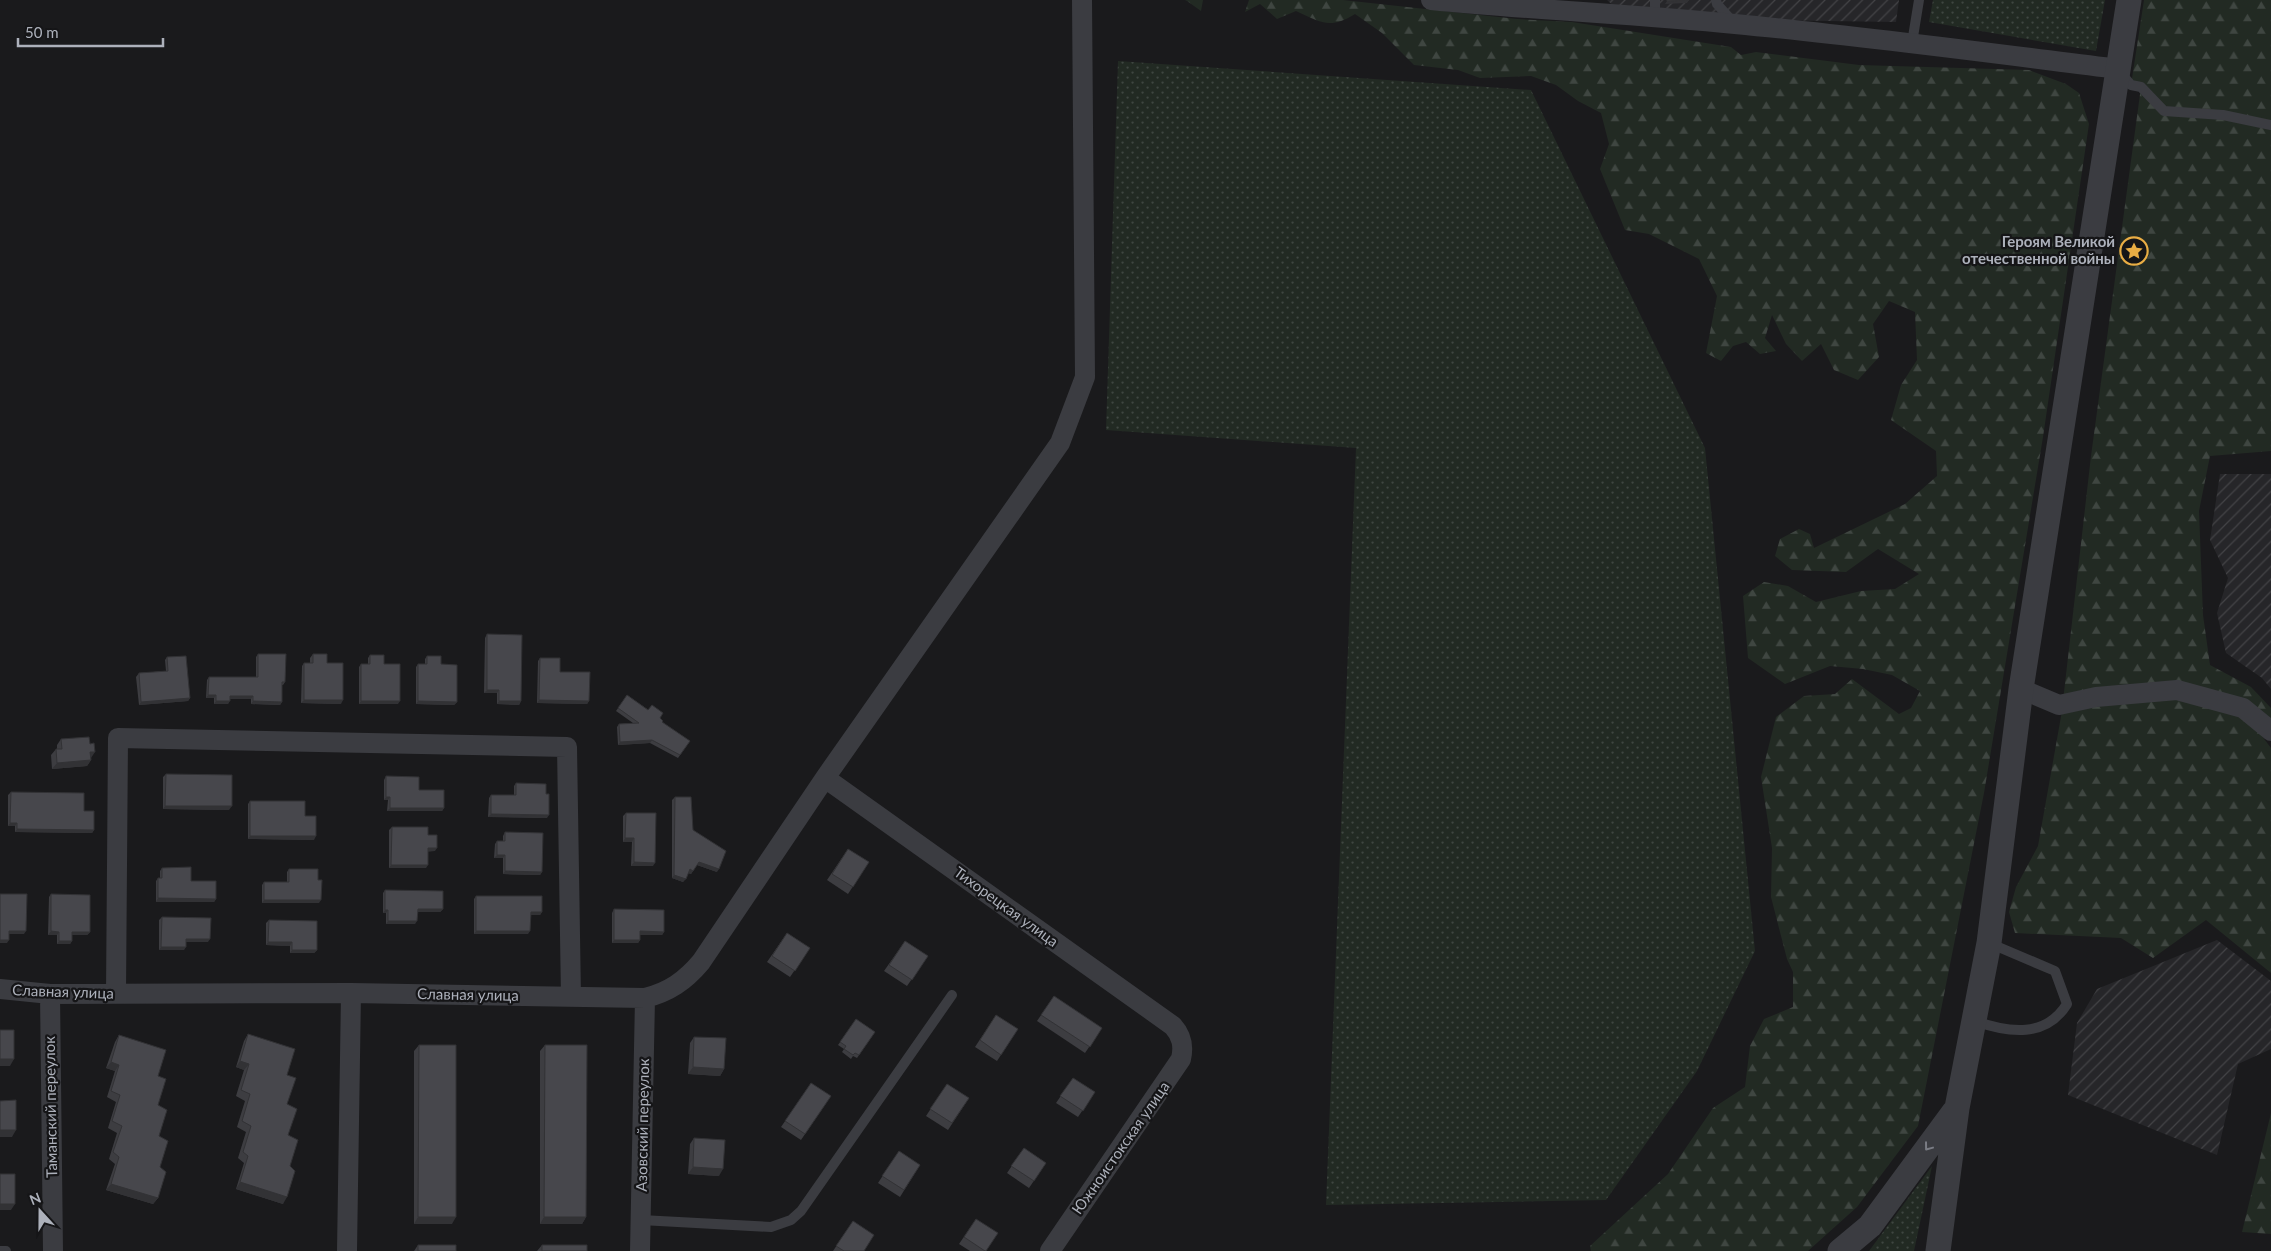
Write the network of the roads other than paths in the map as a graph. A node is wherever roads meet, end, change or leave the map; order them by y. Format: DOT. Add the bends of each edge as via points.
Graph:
graph roads {
  1 [pos="1082,0"];
  2 [pos="1431,0"];
  3 [pos="1716,0"];
  4 [pos="1919,0"];
  5 [pos="2129,0"];
  6 [pos="1655,9"];
  7 [pos="1735,24"];
  8 [pos="1912,43"];
  9 [pos="2118,69"];
  10 [pos="2271,125"];
  11 [pos="2021,689"];
  12 [pos="2271,731"];
  13 [pos="825,778"];
  14 [pos="1989,943"];
  15 [pos="0,989"];
  16 [pos="351,993"];
  17 [pos="50,994"];
  18 [pos="116,994"];
  19 [pos="952,995"];
  20 [pos="571,997"];
  21 [pos="645,998"];
  22 [pos="1975,1021"];
  23 [pos="1182,1041"];
  24 [pos="1957,1108"];
  25 [pos="641,1220"];
  26 [pos="1936,1246"];
  27 [pos="0,1251"];
  28 [pos="6,1251"];
  29 [pos="53,1251"];
  30 [pos="347,1251"];
  31 [pos="640,1251"];
  32 [pos="1050,1251"];
  33 [pos="1840,1251"];
  1 -- 13 [label="street, Славная улица" via="1085,378 1060,443"];
  2 -- 6 [label="street"];
  3 -- 7 [label="lane"];
  4 -- 8 [label="lane"];
  5 -- 9 [label="street"];
  6 -- 7 [label="street"];
  7 -- 8 [label="street"];
  8 -- 9 [label="street"];
  9 -- 10 [label="lane" via="2131,85 2141,86 2164,110 2223,115"];
  9 -- 11 [label="street"];
  11 -- 12 [label="street" via="2059,705 2096,697 2177,690 2243,708"];
  11 -- 14 [label="street"];
  13 -- 21 [label="street, Славная улица" via="701,962 676,986"];
  13 -- 23 [label="street, Тихорецкая улица" via="1173,1026"];
  14 -- 22 [label="street"];
  14 -- 22 [label="lane" via="2056,971 2067,1004 2059,1017 2025,1031 1999,1030"];
  15 -- 17 [label="street, Славная улица"];
  16 -- 18 [label="street, Славная улица"];
  16 -- 20 [label="street, Славная улица"];
  16 -- 30 [label="street"];
  17 -- 18 [label="street, Славная улица"];
  17 -- 29 [label="street, Таманский переулок"];
  18 -- 20 [label="street" via="118,738 567,747"];
  19 -- 25 [label="lane" via="801,1211 791,1220 771,1227"];
  20 -- 21 [label="street, Славная улица"];
  21 -- 25 [label="street, Азовский переулок"];
  22 -- 24 [label="street"];
  23 -- 32 [label="street, Южноистокская улица" via="1182,1059"];
  24 -- 26 [label="street"];
  24 -- 33 [label="street, one-way" via="1870,1226"];
  25 -- 31 [label="street, Азовский переулок"];
  27 -- 28 [label="lane"];
}
